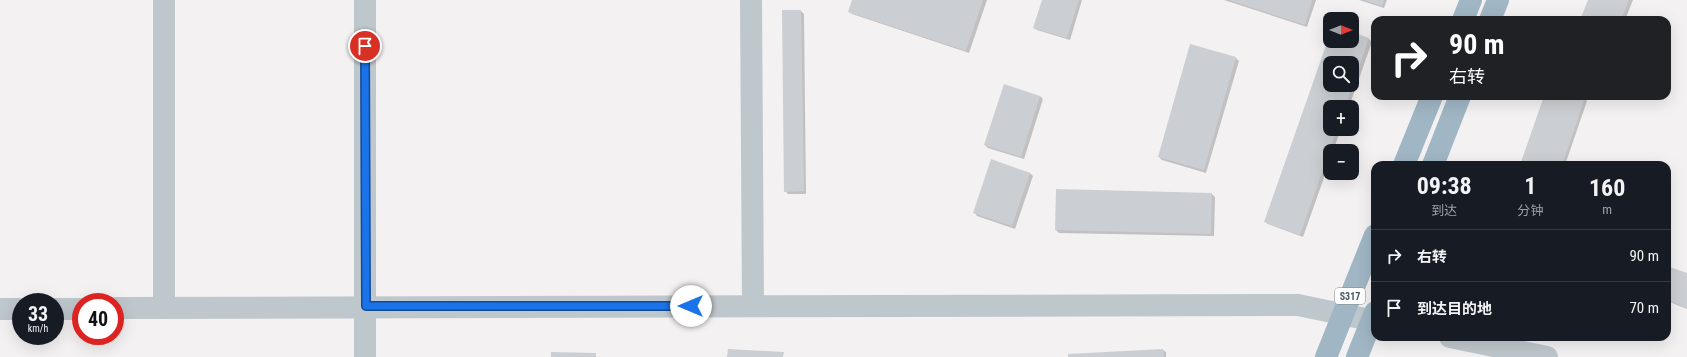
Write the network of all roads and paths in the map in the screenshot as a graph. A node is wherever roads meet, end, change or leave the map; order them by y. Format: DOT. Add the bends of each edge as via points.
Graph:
graph roads {
  1 [pos="164,0"];
  2 [pos="365,0"];
  3 [pos="751,0"];
  4 [pos="1472,0"];
  5 [pos="1498,0"];
  6 [pos="1465,16"];
  7 [pos="1492,16"];
  8 [pos="1430,100"];
  9 [pos="1458,100"];
  10 [pos="1406,161"];
  11 [pos="1435,161"];
  12 [pos="1371,246"];
  13 [pos="366,306"];
  14 [pos="753,306"];
  15 [pos="124,308"];
  16 [pos="164,308"];
  17 [pos="12,309"];
  18 [pos="0,310"];
  19 [pos="1343,314"];
  20 [pos="1371,318"];
  21 [pos="1371,325"];
  22 [pos="1469,341"];
  23 [pos="365,357"];
  24 [pos="1326,357"];
  25 [pos="1357,357"];
  26 [pos="1547,357"];
  1 -- 16 [label="street"];
  2 -- 13 [label="street"];
  3 -- 14 [label="street"];
  4 -- 6 [label="highway"];
  5 -- 7 [label="highway"];
  8 -- 10 [label="highway"];
  9 -- 11 [label="highway"];
  12 -- 19 [label="highway, S317"];
  13 -- 14 [label="street"];
  13 -- 16 [label="street"];
  13 -- 23 [label="street"];
  14 -- 19 [label="street" via="1298,305"];
  15 -- 16 [label="street"];
  17 -- 18 [label="street"];
  19 -- 20 [label="street"];
  19 -- 24 [label="highway, S317"];
  21 -- 25 [label="highway"];
  22 -- 26 [label="street"];
}
